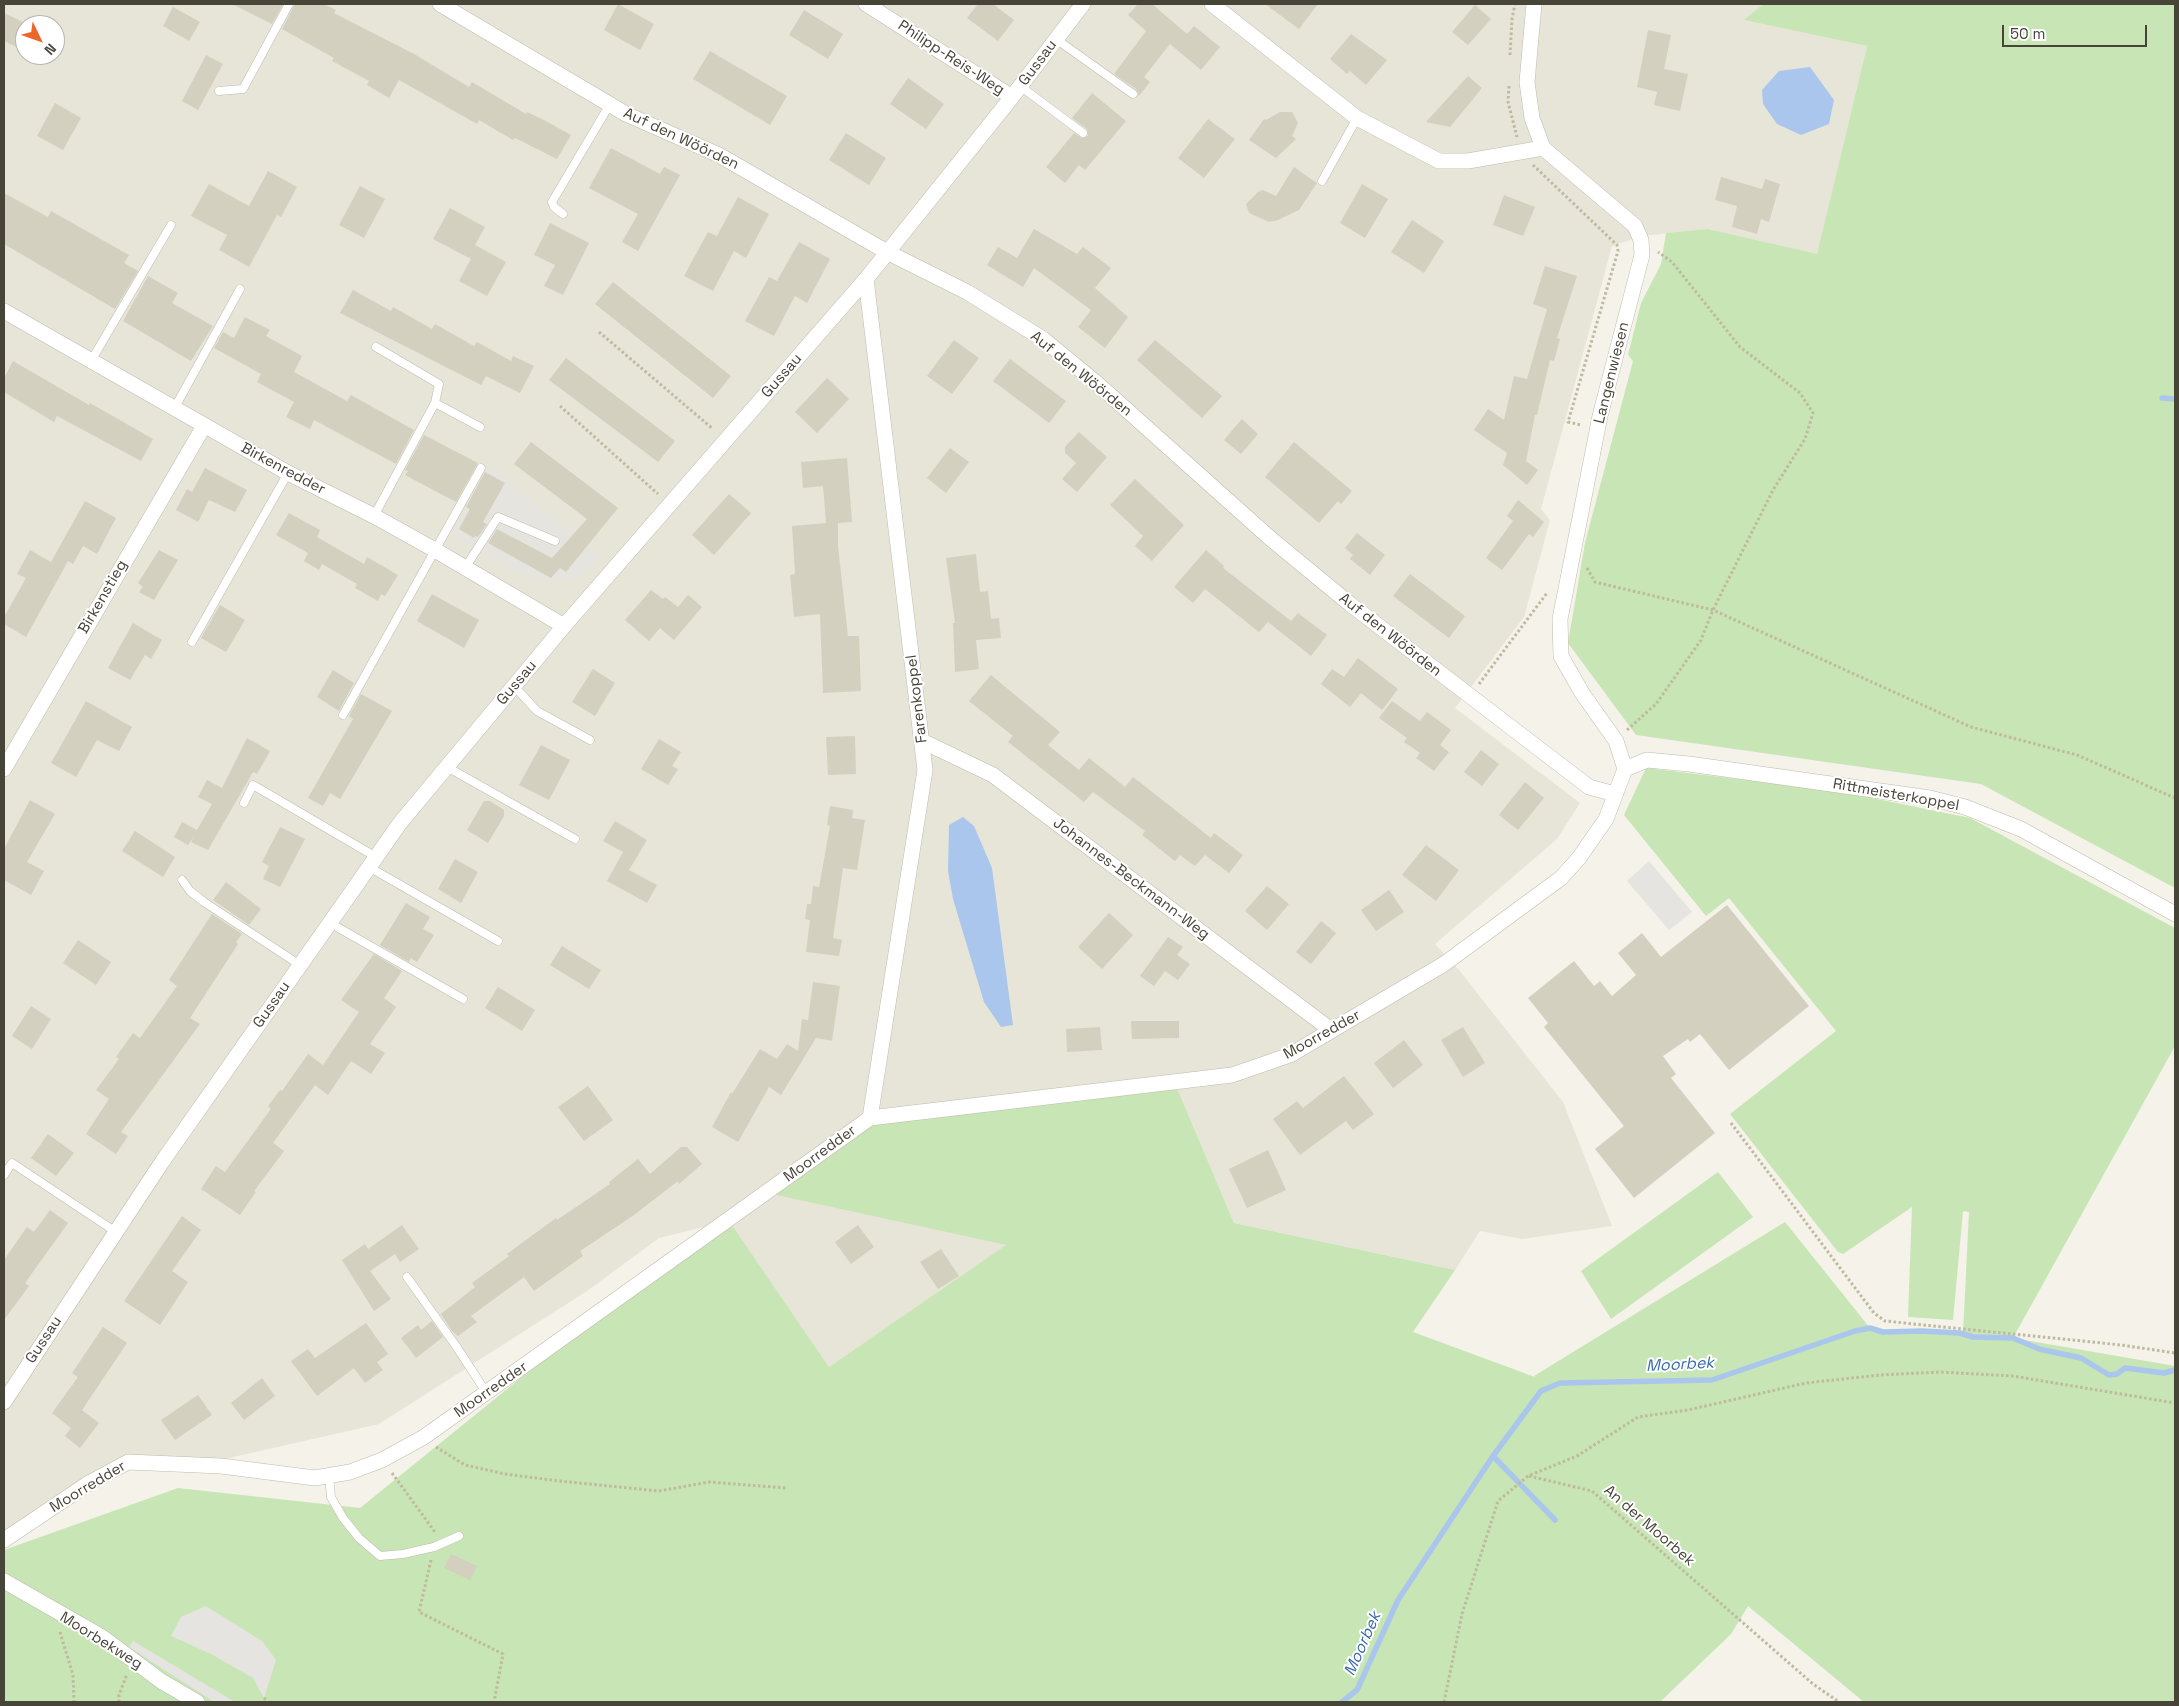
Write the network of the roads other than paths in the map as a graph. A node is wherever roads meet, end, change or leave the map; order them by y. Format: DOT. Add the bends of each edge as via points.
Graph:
graph roads {
  1 [pos="290,4"];
  2 [pos="440,4"];
  3 [pos="866,4"];
  4 [pos="1083,4"];
  5 [pos="1212,4"];
  6 [pos="1534,4"];
  7 [pos="1056,39"];
  8 [pos="219,91"];
  9 [pos="1016,91"];
  10 [pos="1133,94"];
  11 [pos="610,104"];
  12 [pos="1357,118"];
  13 [pos="1083,133"];
  14 [pos="1542,148"];
  15 [pos="1322,181"];
  16 [pos="563,214"];
  17 [pos="171,225"];
  18 [pos="887,252"];
  19 [pos="866,279"];
  20 [pos="240,289"];
  21 [pos="4,311"];
  22 [pos="376,347"];
  23 [pos="91,361"];
  24 [pos="434,403"];
  25 [pos="174,409"];
  26 [pos="204,426"];
  27 [pos="480,427"];
  28 [pos="481,468"];
  29 [pos="288,473"];
  30 [pos="374,516"];
  31 [pos="555,541"];
  32 [pos="435,550"];
  33 [pos="465,568"];
  34 [pos="564,626"];
  35 [pos="192,642"];
  36 [pos="514,686"];
  37 [pos="343,715"];
  38 [pos="590,740"];
  39 [pos="922,741"];
  40 [pos="447,767"];
  41 [pos="4,768"];
  42 [pos="1625,769"];
  43 [pos="1615,794"];
  44 [pos="244,803"];
  45 [pos="575,839"];
  46 [pos="372,862"];
  47 [pos="182,880"];
  48 [pos="2175,914"];
  49 [pos="330,923"];
  50 [pos="498,941"];
  51 [pos="300,965"];
  52 [pos="463,999"];
  53 [pos="1331,1030"];
  54 [pos="870,1118"];
  55 [pos="4,1175"];
  56 [pos="116,1232"];
  57 [pos="407,1277"];
  58 [pos="486,1392"];
  59 [pos="4,1402"];
  60 [pos="328,1476"];
  61 [pos="459,1536"];
  62 [pos="4,1540"];
  63 [pos="4,1581"];
  64 [pos="197,1702"];
  1 -- 8 [label="lane" via="243,89"];
  2 -- 11 [label="street, Auf den Wöörden"];
  3 -- 9 [label="street, Philipp-Reis-Weg"];
  4 -- 7 [label="street, Gussau"];
  5 -- 12 [label="street"];
  6 -- 14 [label="street" via="1527,82 1532,118"];
  7 -- 9 [label="street, Gussau"];
  7 -- 10 [label="lane"];
  9 -- 13 [label="lane"];
  9 -- 18 [label="street, Gussau"];
  11 -- 16 [label="lane" via="552,202"];
  11 -- 18 [label="street, Auf den Wöörden" via="719,155"];
  12 -- 14 [label="street" via="1439,161 1468,161"];
  12 -- 15 [label="lane"];
  14 -- 42 [label="street, Langenwiesen" via="1635,226 1641,240 1642,255 1598,428 1560,620 1561,656 1616,741"];
  17 -- 23 [label="lane"];
  18 -- 19 [label="street, Gussau"];
  18 -- 43 [label="street, Auf den Wöörden" via="967,292 1043,339 1271,539 1589,787"];
  19 -- 34 [label="street, Gussau"];
  19 -- 39 [label="street, Farenkoppel"];
  20 -- 25 [label="lane"];
  21 -- 23 [label="street, Birkenredder"];
  22 -- 24 [label="lane" via="439,384"];
  23 -- 25 [label="street, Birkenredder"];
  24 -- 27 [label="lane"];
  24 -- 30 [label="lane"];
  25 -- 26 [label="street, Birkenredder"];
  26 -- 29 [label="street, Birkenredder"];
  26 -- 41 [label="street, Birkenstieg"];
  28 -- 32 [label="lane"];
  29 -- 30 [label="street, Birkenredder"];
  29 -- 35 [label="lane"];
  30 -- 32 [label="street, Birkenredder"];
  31 -- 33 [label="lane" via="498,517"];
  32 -- 33 [label="street, Birkenredder"];
  32 -- 37 [label="lane"];
  33 -- 34 [label="street, Birkenredder"];
  34 -- 36 [label="street, Gussau"];
  36 -- 38 [label="lane" via="537,711"];
  36 -- 40 [label="street, Gussau"];
  39 -- 53 [label="street, Johannes-Beckmann-Weg" via="994,775"];
  39 -- 54 [label="street, Farenkoppel" via="924,770"];
  40 -- 45 [label="lane"];
  40 -- 46 [label="street, Gussau"];
  42 -- 43 [label="street, Moorredder"];
  42 -- 48 [label="street, Rittmeisterkoppel" via="1647,760 1672,762 1901,794 1965,807 2021,829"];
  43 -- 53 [label="street, Moorredder" via="1606,819 1561,878 1444,964"];
  44 -- 46 [label="lane" via="254,785"];
  46 -- 49 [label="street, Gussau"];
  46 -- 50 [label="lane"];
  47 -- 51 [label="lane" via="204,902"];
  49 -- 51 [label="street, Gussau"];
  49 -- 52 [label="lane"];
  51 -- 56 [label="street, Gussau"];
  53 -- 54 [label="street, Moorredder" via="1290,1055 1232,1075"];
  54 -- 58 [label="street, Moorredder"];
  55 -- 56 [label="lane" via="12,1163"];
  56 -- 59 [label="street, Gussau"];
  57 -- 58 [label="lane"];
  58 -- 60 [label="street, Moorredder" via="424,1437 382,1460"];
  60 -- 61 [label="lane" via="331,1497 342,1518 380,1556 434,1547"];
  60 -- 62 [label="street, Moorredder" via="302,1478 221,1466 128,1462 95,1479"];
  63 -- 64 [label="street, Moorbekweg" via="102,1638 161,1681"];
}
